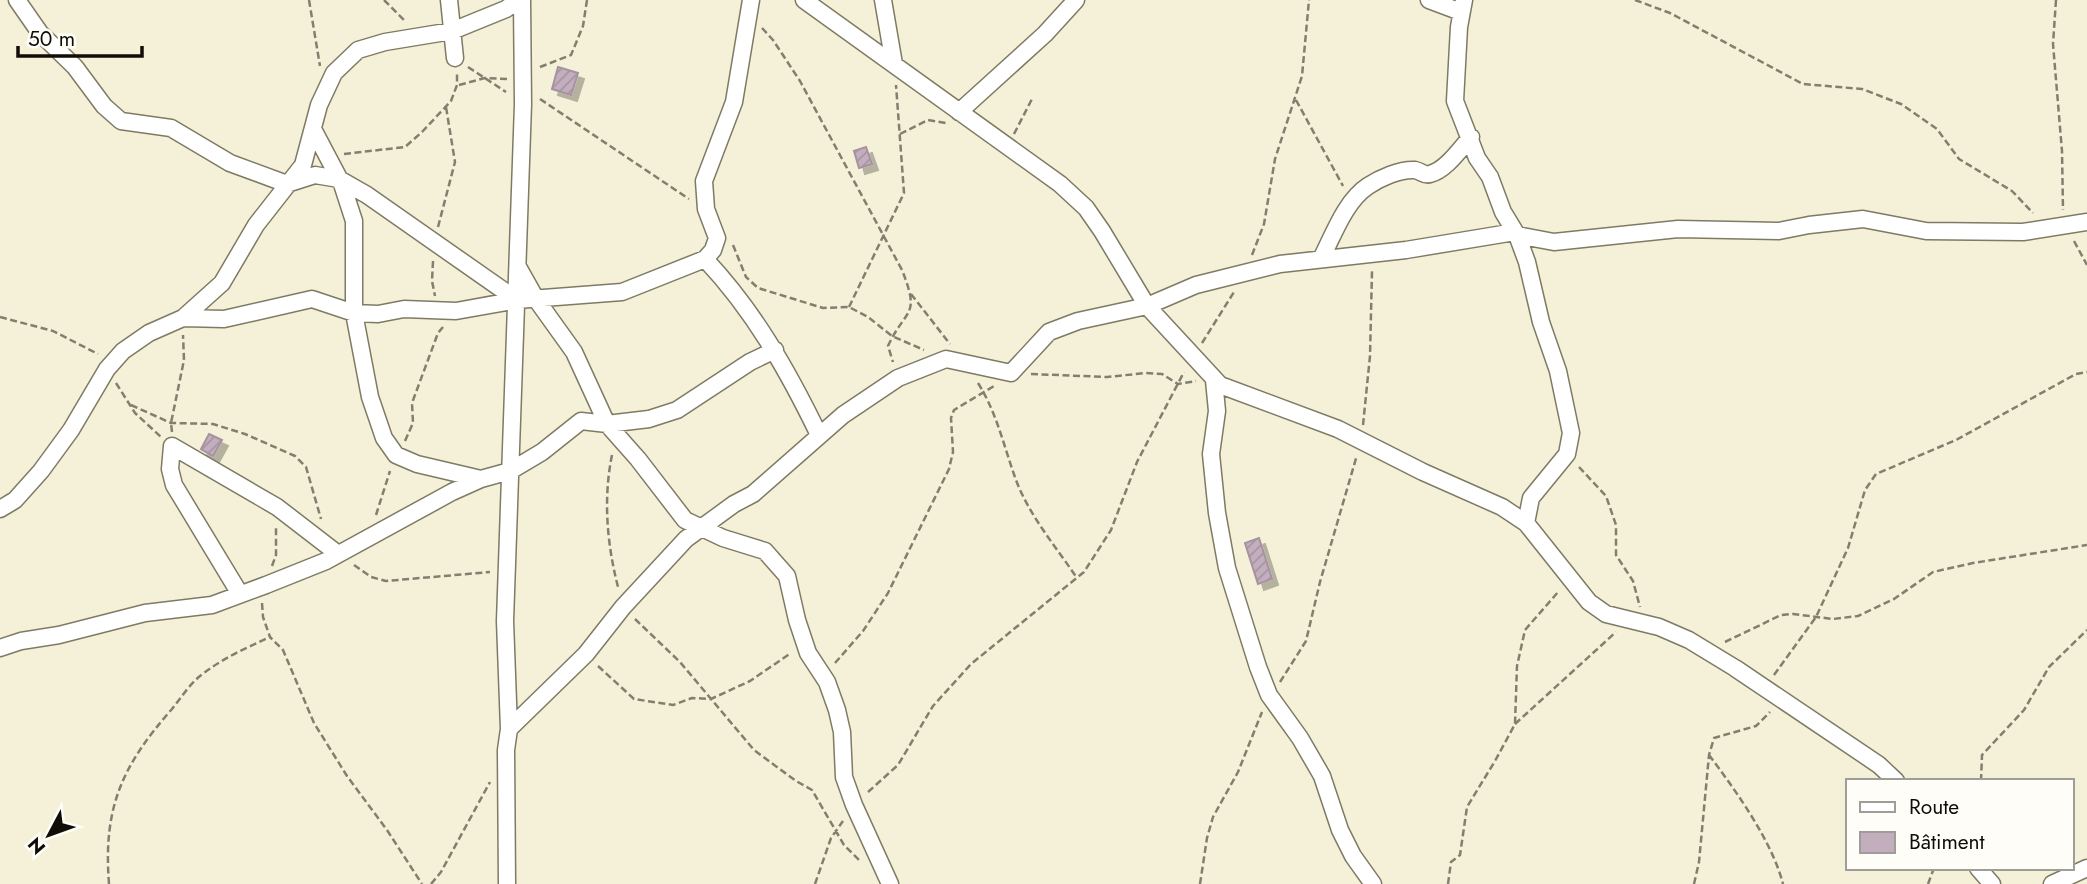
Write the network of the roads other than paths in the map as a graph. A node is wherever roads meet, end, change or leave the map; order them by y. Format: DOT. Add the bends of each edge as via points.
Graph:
graph roads {
  1 [pos="17,0"];
  2 [pos="449,0"];
  3 [pos="520,0"];
  4 [pos="804,0"];
  5 [pos="883,0"];
  6 [pos="1076,0"];
  7 [pos="1429,0"];
  8 [pos="749,6"];
  9 [pos="1463,6"];
  10 [pos="452,31"];
  11 [pos="455,58"];
  12 [pos="894,64"];
  13 [pos="955,118"];
  14 [pos="313,129"];
  15 [pos="1471,137"];
  16 [pos="339,179"];
  17 [pos="287,184"];
  18 [pos="2087,222"];
  19 [pos="1516,234"];
  20 [pos="705,259"];
  21 [pos="1321,259"];
  22 [pos="518,267"];
  23 [pos="536,299"];
  24 [pos="517,300"];
  25 [pos="1147,306"];
  26 [pos="355,313"];
  27 [pos="183,317"];
  28 [pos="775,351"];
  29 [pos="1213,378"];
  30 [pos="607,424"];
  31 [pos="819,435"];
  32 [pos="510,471"];
  33 [pos="481,479"];
  34 [pos="0,509"];
  35 [pos="1526,523"];
  36 [pos="701,529"];
  37 [pos="338,554"];
  38 [pos="240,594"];
  39 [pos="0,648"];
  40 [pos="509,729"];
  41 [pos="1894,779"];
  42 [pos="2087,868"];
  43 [pos="1980,870"];
  44 [pos="507,884"];
  45 [pos="890,884"];
  46 [pos="1373,884"];
  47 [pos="1992,884"];
  48 [pos="2052,884"];
  1 -- 17 [label="street" via="40,33 121,121 172,128 230,163"];
  2 -- 10 [label="street"];
  3 -- 10 [label="street"];
  3 -- 22 [label="street" via="523,104"];
  4 -- 12 [label="street"];
  5 -- 12 [label="street"];
  6 -- 13 [label="street"];
  7 -- 9 [label="street"];
  8 -- 20 [label="street" via="734,102 704,181 706,209 717,238"];
  9 -- 15 [label="street" via="1454,92"];
  10 -- 11 [label="street"];
  10 -- 14 [label="street" via="358,50 334,73"];
  12 -- 13 [label="street"];
  13 -- 25 [label="street" via="1008,146 1086,208"];
  14 -- 16 [label="street"];
  14 -- 17 [label="street" via="303,165"];
  15 -- 19 [label="street"];
  15 -- 21 [label="street" via="1432,174 1400,172 1366,187 1350,205"];
  16 -- 17 [label="street" via="315,175"];
  16 -- 24 [label="street"];
  16 -- 26 [label="street" via="354,221"];
  17 -- 27 [label="street" via="222,283"];
  18 -- 19 [label="street" via="2023,232 1926,231 1863,219 1779,231 1678,229 1554,242"];
  19 -- 21 [label="street"];
  19 -- 35 [label="street" via="1552,351 1571,433 1567,454 1531,498"];
  20 -- 23 [label="street" via="622,292"];
  20 -- 28 [label="street" via="756,319"];
  21 -- 25 [label="street" via="1196,285"];
  22 -- 23 [label="street"];
  22 -- 24 [label="street"];
  23 -- 24 [label="street"];
  23 -- 30 [label="street" via="574,352"];
  24 -- 26 [label="street" via="456,311"];
  24 -- 32 [label="street"];
  25 -- 29 [label="street"];
  25 -- 31 [label="street" via="1049,332 1011,373 946,359 898,378"];
  26 -- 27 [label="street" via="312,299 225,319"];
  26 -- 33 [label="street" via="370,397 384,438 396,455"];
  27 -- 34 [label="street" via="123,351 41,471 15,500"];
  28 -- 30 [label="street" via="677,410"];
  28 -- 31 [label="street"];
  29 -- 35 [label="street" via="1228,389 1362,440 1502,506"];
  29 -- 46 [label="street" via="1217,411 1211,454 1217,513 1227,568 1258,667 1269,695 1322,776 1340,830"];
  30 -- 32 [label="street" via="581,421"];
  30 -- 36 [label="street" via="685,520"];
  31 -- 36 [label="street" via="753,494"];
  32 -- 33 [label="street"];
  32 -- 40 [label="street" via="505,621"];
  33 -- 37 [label="street"];
  35 -- 41 [label="street" via="1589,602 1606,614 1689,640"];
  36 -- 40 [label="street" via="686,539 586,654"];
  36 -- 45 [label="street" via="757,548 781,567 805,643 837,710 844,776"];
  37 -- 38 [label="street"];
  37 -- 38 [label="street" via="277,507 172,446 174,485"];
  38 -- 39 [label="street" via="212,604 145,613"];
  40 -- 44 [label="street"];
  42 -- 48 [label="street"];
  43 -- 47 [label="street"];
}
